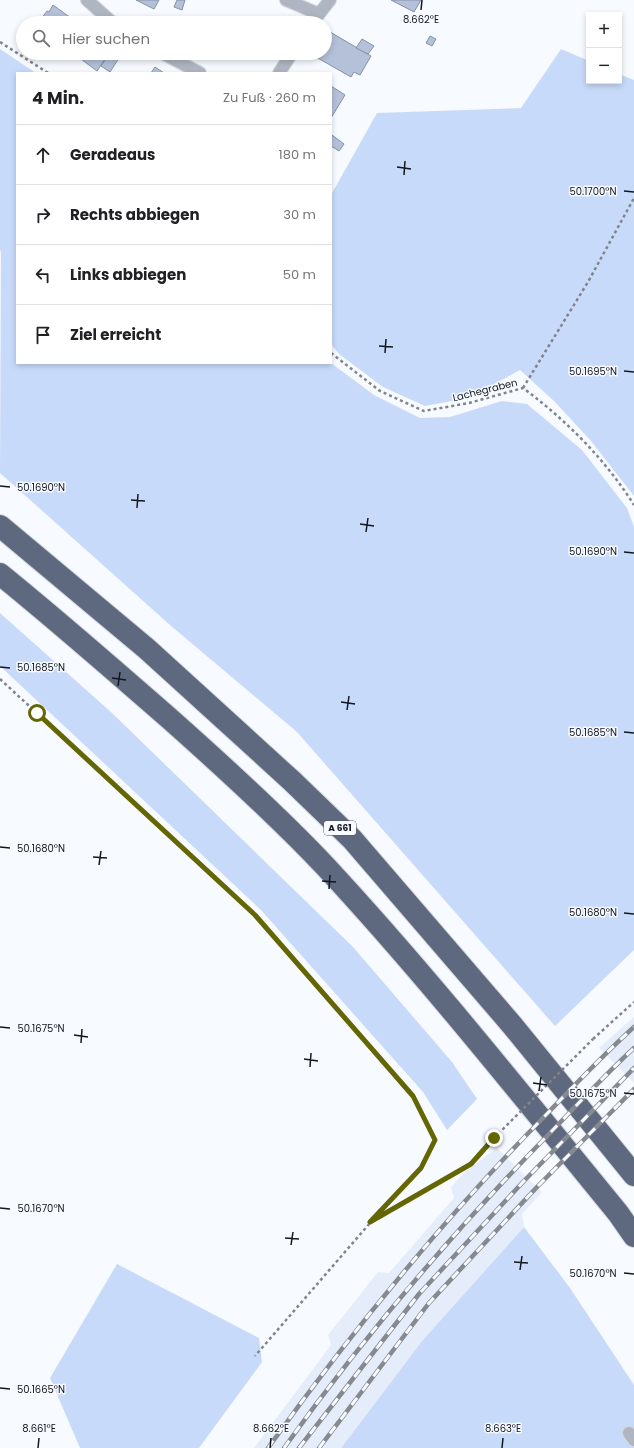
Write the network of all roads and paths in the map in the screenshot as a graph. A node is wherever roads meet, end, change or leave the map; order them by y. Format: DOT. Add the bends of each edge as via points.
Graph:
graph roads {
  1 [pos="87,0"];
  2 [pos="286,0"];
  3 [pos="330,0"];
  4 [pos="105,16"];
  5 [pos="312,16"];
  6 [pos="317,16"];
  7 [pos="0,42"];
  8 [pos="16,52"];
  9 [pos="28,60"];
  10 [pos="175,60"];
  11 [pos="287,60"];
  12 [pos="46,72"];
  13 [pos="198,72"];
  14 [pos="280,72"];
  15 [pos="634,198"];
  16 [pos="332,354"];
  17 [pos="523,388"];
  18 [pos="634,505"];
  19 [pos="0,526"];
  20 [pos="0,574"];
  21 [pos="0,679"];
  22 [pos="634,1002"];
  23 [pos="634,1175"];
  24 [pos="370,1222"];
  25 [pos="634,1236"];
  26 [pos="256,1356"];
  1 -- 4 [label="lane"];
  2 -- 5 [label="lane"];
  3 -- 6 [label="lane"];
  7 -- 8 [label="path"];
  9 -- 12 [label="path"];
  10 -- 13 [label="lane"];
  11 -- 14 [label="lane"];
  15 -- 17 [label="path" via="588,282"];
  16 -- 17 [label="path, Lachegraben" via="380,391 424,411 469,403"];
  17 -- 18 [label="path, Lachegraben" via="551,408 588,445"];
  19 -- 23 [label="highway, A 661" via="147,649 352,839 512,1025"];
  20 -- 25 [label="highway" via="199,745 268,808 326,867 488,1054"];
  21 -- 24 [label="path" via="255,915 413,1096 435,1140 421,1168"];
  22 -- 24 [label="path, bridge" via="592,1039 471,1164"];
  24 -- 26 [label="path"];
}
